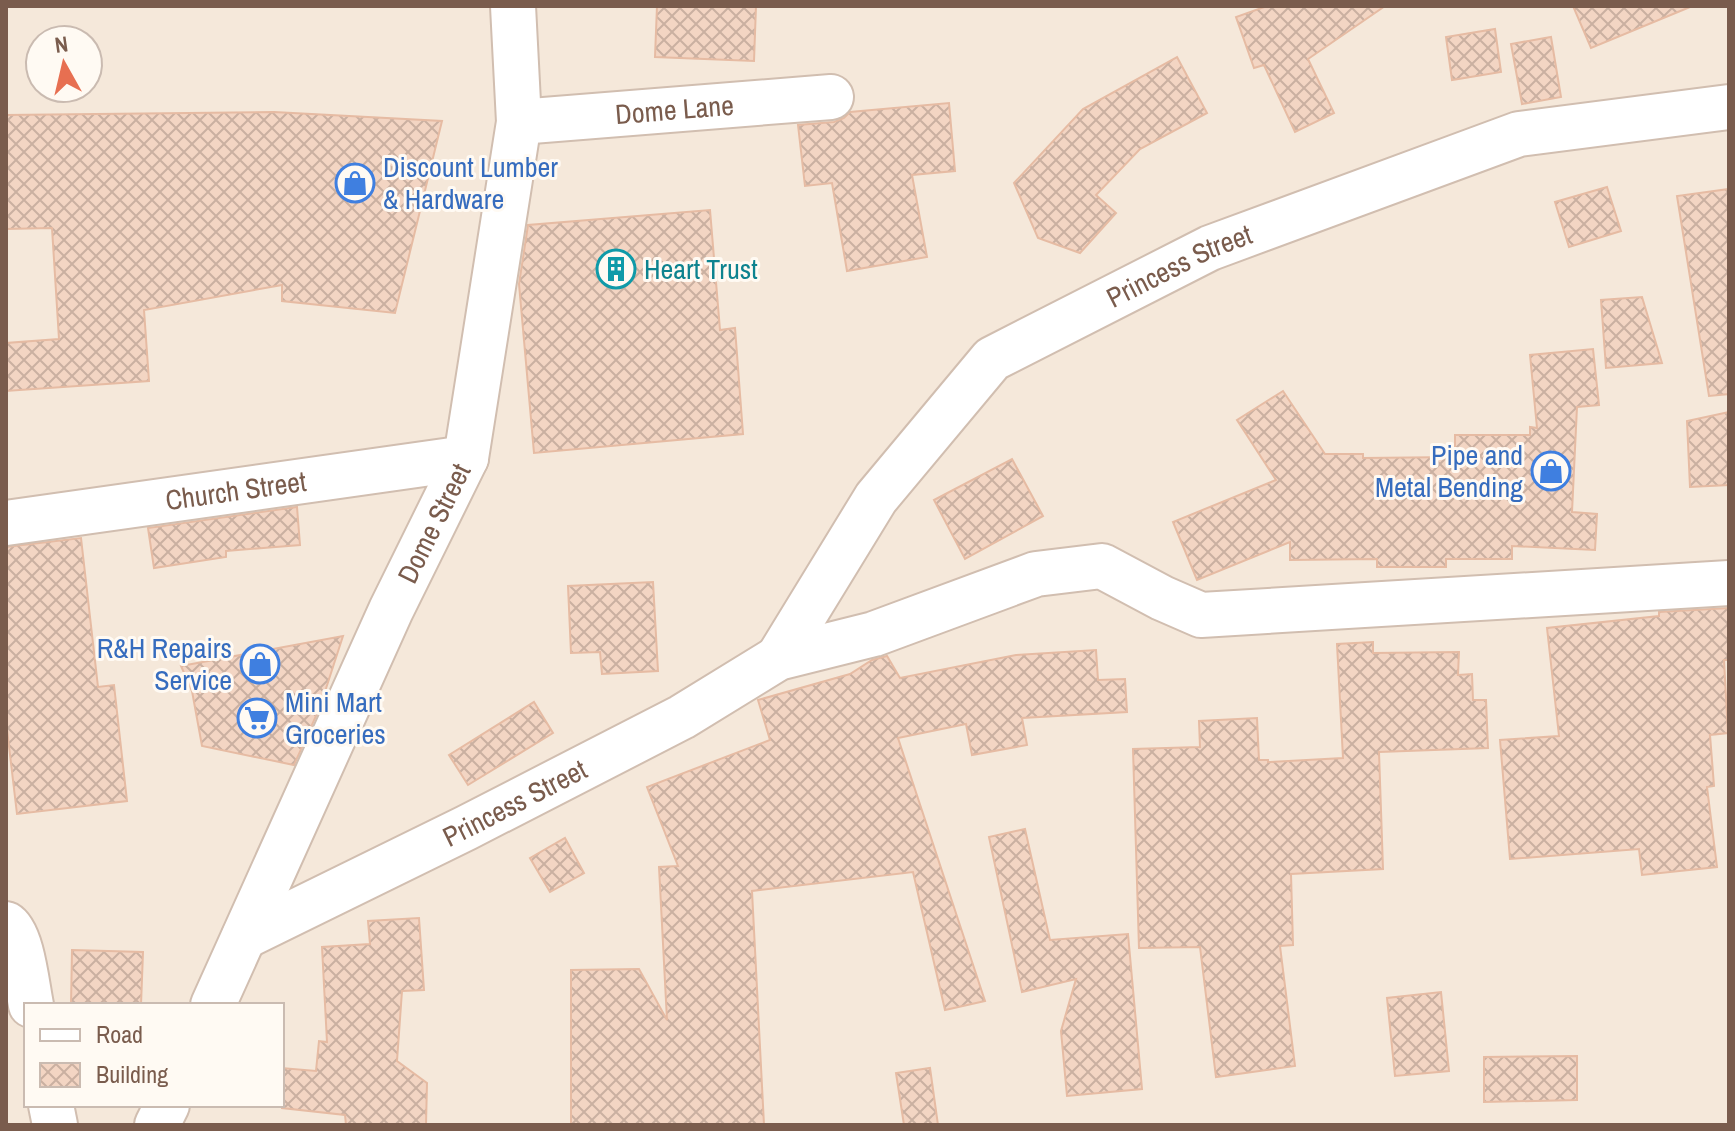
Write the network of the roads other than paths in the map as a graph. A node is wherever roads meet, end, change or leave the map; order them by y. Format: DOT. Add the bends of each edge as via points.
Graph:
graph roads {
  1 [pos="513,6"];
  2 [pos="831,97"];
  3 [pos="1729,107"];
  4 [pos="519,122"];
  5 [pos="466,458"];
  6 [pos="6,523"];
  7 [pos="1729,583"];
  8 [pos="778,658"];
  9 [pos="6,924"];
  10 [pos="244,937"];
  11 [pos="31,1003"];
  12 [pos="214,1003"];
  13 [pos="166,1107"];
  14 [pos="157,1125"];
  1 -- 4 [label="street, Dome Street"];
  2 -- 4 [label="street, Dome Lane"];
  3 -- 8 [label="street, Princess Street" via="1519,134 1210,248 992,359 876,498"];
  4 -- 5 [label="street, Dome Street"];
  5 -- 6 [label="street, Church Street"];
  5 -- 10 [label="street, Dome Street" via="391,610"];
  7 -- 8 [label="street, Princess Street" via="1201,615 1102,566 1036,574 874,634"];
  8 -- 10 [label="street, Princess Street" via="682,717"];
  9 -- 11 [label="street" via="18,942"];
  10 -- 12 [label="street, Dome Street"];
  13 -- 14 [label="street"];
}
